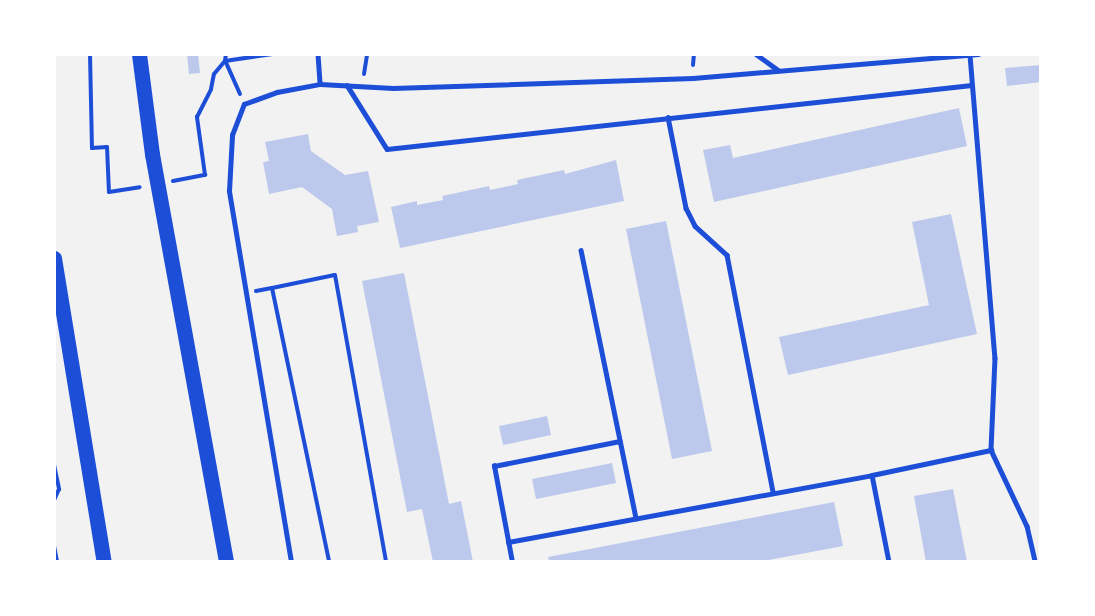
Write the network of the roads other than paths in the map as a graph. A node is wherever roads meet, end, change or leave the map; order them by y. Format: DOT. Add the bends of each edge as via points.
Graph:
graph roads {
  1 [pos="139,54"];
  2 [pos="318,54"];
  3 [pos="756,54"];
  4 [pos="978,54"];
  5 [pos="970,55"];
  6 [pos="779,71"];
  7 [pos="320,84"];
  8 [pos="972,85"];
  9 [pos="347,86"];
  10 [pos="668,117"];
  11 [pos="581,250"];
  12 [pos="54,258"];
  13 [pos="55,277"];
  14 [pos="620,441"];
  15 [pos="991,450"];
  16 [pos="872,475"];
  17 [pos="773,492"];
  18 [pos="636,518"];
  19 [pos="508,542"];
  20 [pos="104,562"];
  21 [pos="226,562"];
  22 [pos="291,562"];
  23 [pos="512,562"];
  24 [pos="889,562"];
  25 [pos="1035,562"];
  1 -- 21 [label="main road" via="152,154"];
  2 -- 7 [label="lane"];
  3 -- 6 [label="lane"];
  4 -- 5 [label="lane"];
  5 -- 6 [label="lane"];
  5 -- 8 [label="lane"];
  6 -- 9 [label="lane" via="681,78 393,88"];
  7 -- 9 [label="lane"];
  7 -- 22 [label="lane" via="277,92 244,104 232,135 229,191"];
  8 -- 10 [label="lane"];
  8 -- 15 [label="lane" via="995,358"];
  9 -- 10 [label="lane" via="387,149"];
  10 -- 17 [label="lane" via="686,208 695,226 727,255"];
  11 -- 14 [label="lane"];
  12 -- 13 [label="main road"];
  13 -- 20 [label="main road"];
  14 -- 18 [label="lane"];
  14 -- 19 [label="lane" via="494,466"];
  15 -- 16 [label="lane"];
  15 -- 25 [label="lane" via="1027,526"];
  16 -- 17 [label="lane"];
  16 -- 24 [label="lane"];
  17 -- 18 [label="lane"];
  18 -- 19 [label="lane"];
  19 -- 23 [label="lane"];
}
